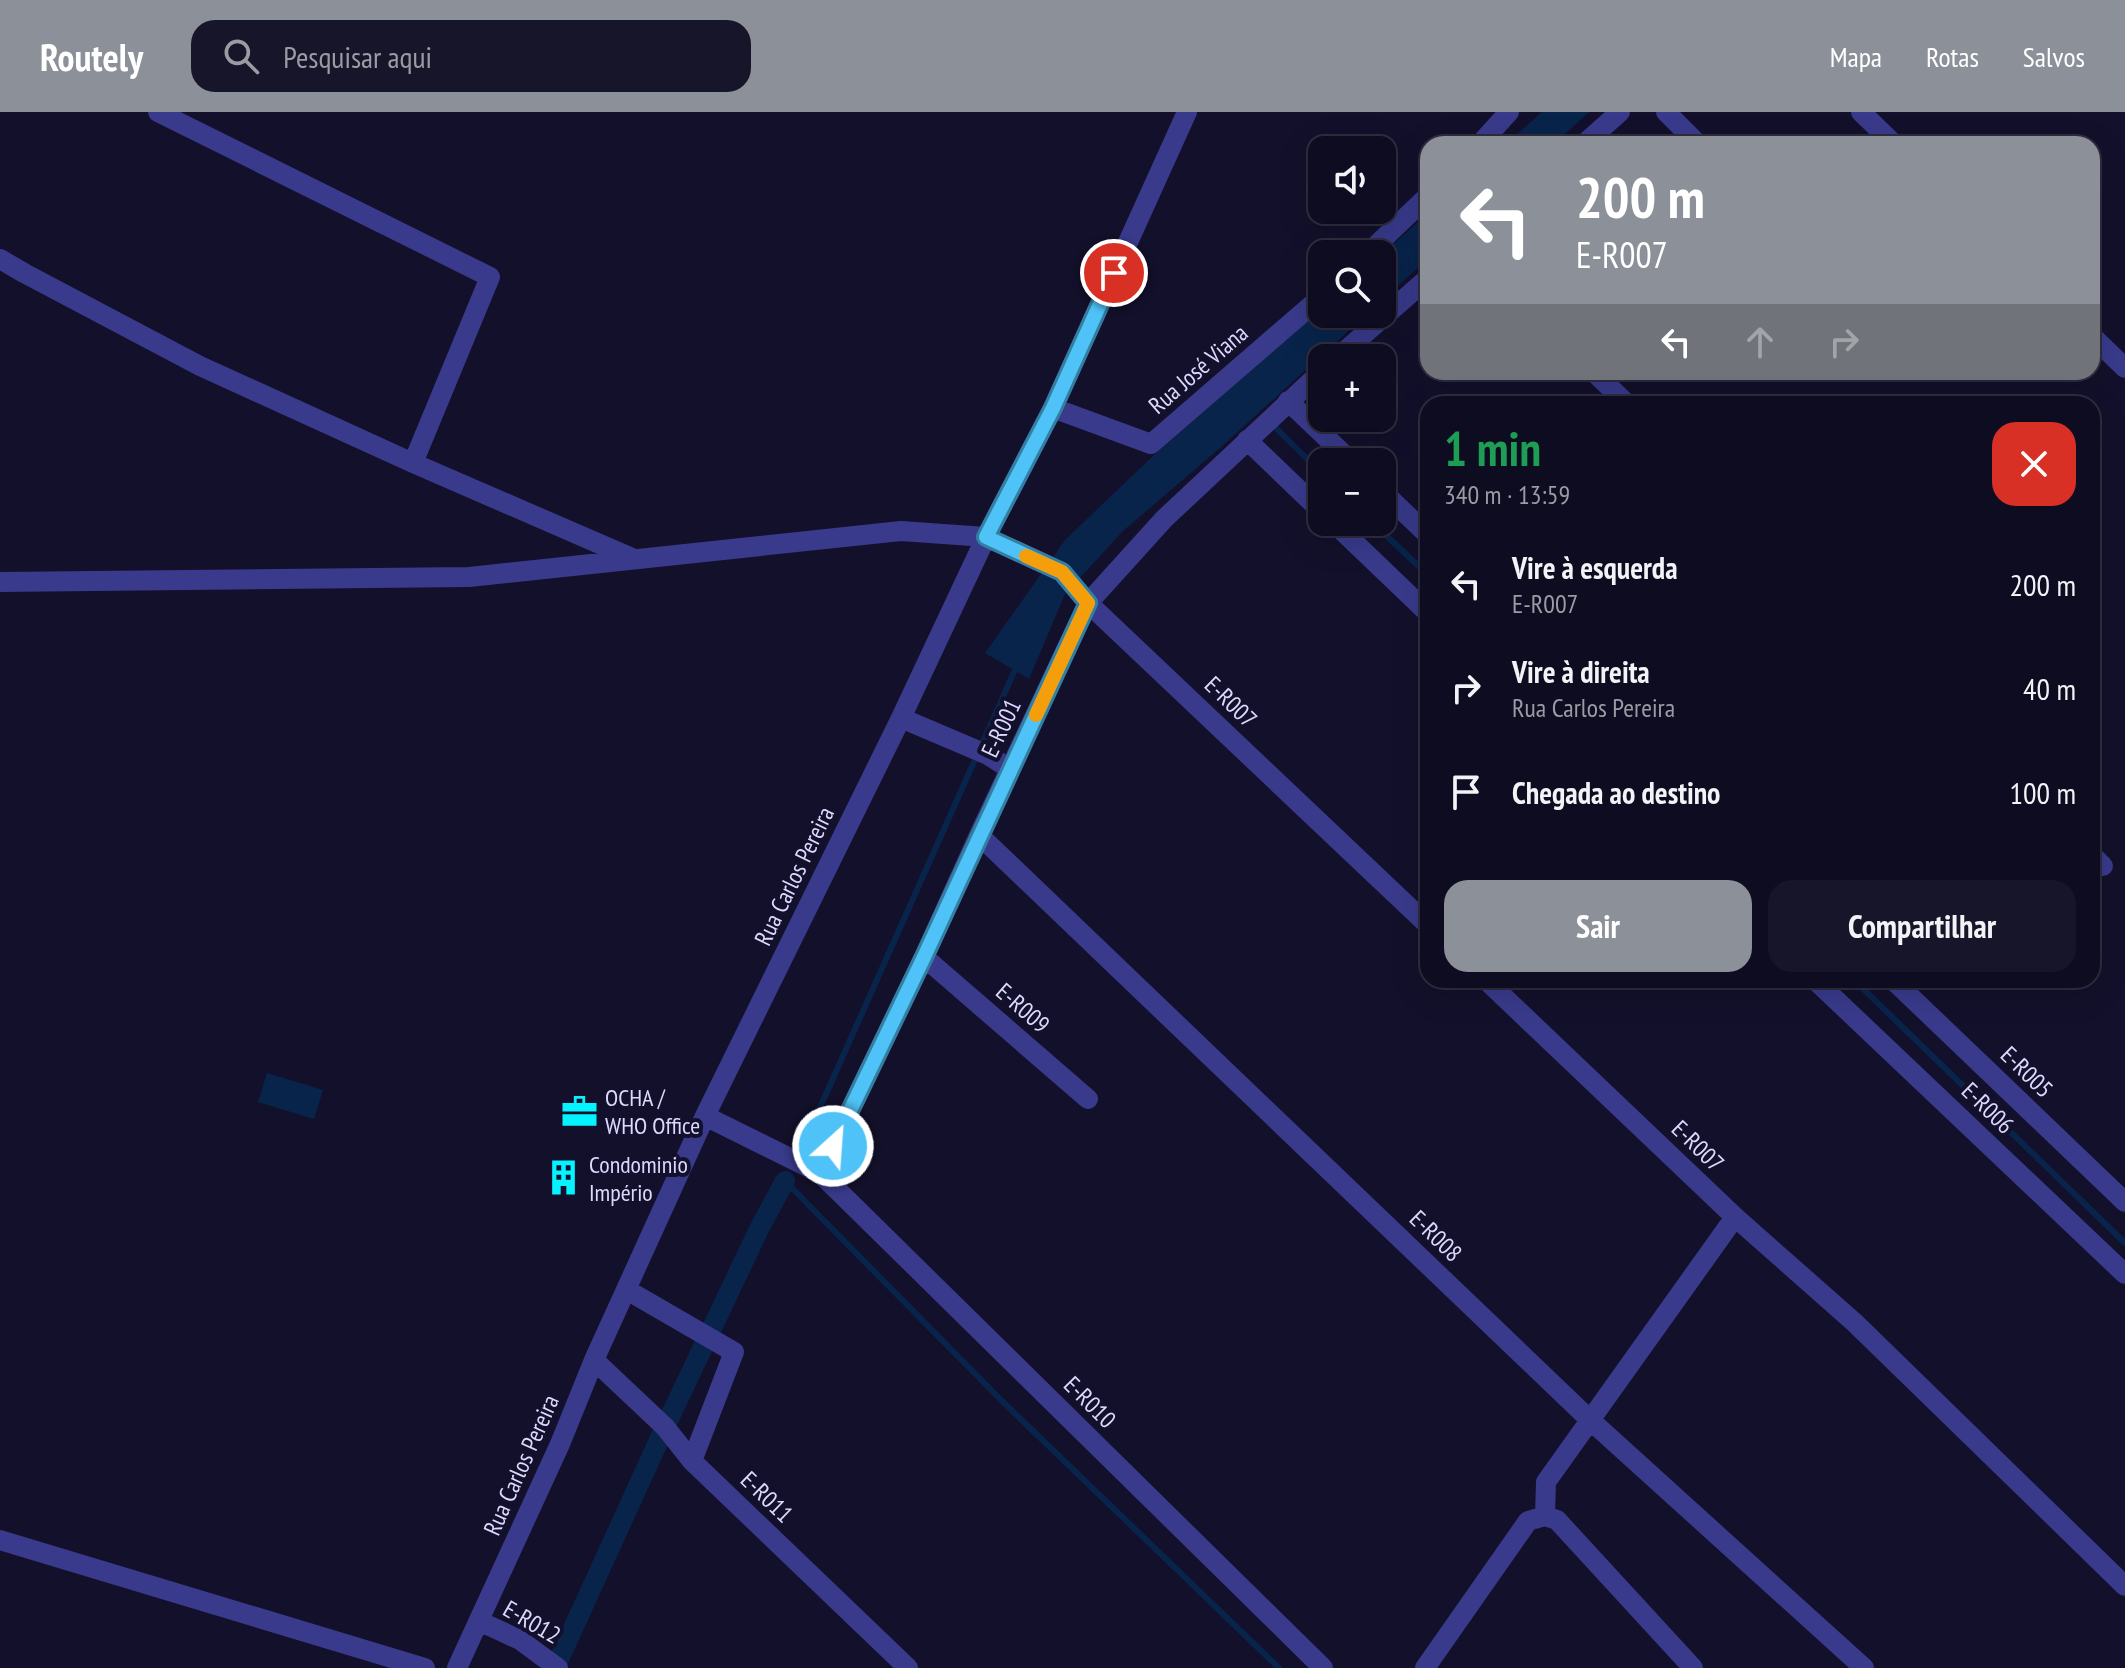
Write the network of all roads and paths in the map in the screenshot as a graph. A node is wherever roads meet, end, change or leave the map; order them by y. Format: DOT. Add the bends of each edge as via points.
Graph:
graph roads {
  1 [pos="158,112"];
  2 [pos="1187,112"];
  3 [pos="1509,112"];
  4 [pos="1620,112"];
  5 [pos="1666,112"];
  6 [pos="1861,112"];
  7 [pos="1487,136"];
  8 [pos="1593,136"];
  9 [pos="1690,136"];
  10 [pos="1886,136"];
  11 [pos="1420,204"];
  12 [pos="1382,240"];
  13 [pos="0,259"];
  14 [pos="1420,285"];
  15 [pos="1308,308"];
  16 [pos="1353,344"];
  17 [pos="2100,344"];
  18 [pos="2125,368"];
  19 [pos="1602,380"];
  20 [pos="1308,383"];
  21 [pos="1619,396"];
  22 [pos="1288,401"];
  23 [pos="1053,408"];
  24 [pos="1247,440"];
  25 [pos="1337,448"];
  26 [pos="413,463"];
  27 [pos="1308,499"];
  28 [pos="1396,504"];
  29 [pos="1420,527"];
  30 [pos="1348,536"];
  31 [pos="986,537"];
  32 [pos="636,559"];
  33 [pos="0,582"];
  34 [pos="1088,603"];
  35 [pos="1420,605"];
  36 [pos="901,718"];
  37 [pos="1010,769"];
  38 [pos="979,835"];
  39 [pos="1420,917"];
  40 [pos="924,957"];
  41 [pos="1494,988"];
  42 [pos="1823,988"];
  43 [pos="1901,988"];
  44 [pos="1088,1099"];
  45 [pos="705,1116"];
  46 [pos="820,1173"];
  47 [pos="2125,1202"];
  48 [pos="1735,1217"];
  49 [pos="2125,1274"];
  50 [pos="627,1290"];
  51 [pos="594,1360"];
  52 [pos="1589,1419"];
  53 [pos="692,1461"];
  54 [pos="1545,1516"];
  55 [pos="0,1540"];
  56 [pos="2125,1586"];
  57 [pos="479,1621"];
  58 [pos="425,1668"];
  59 [pos="457,1668"];
  60 [pos="558,1668"];
  61 [pos="908,1668"];
  62 [pos="1323,1668"];
  63 [pos="1425,1668"];
  64 [pos="1693,1668"];
  65 [pos="1864,1668"];
  1 -- 26 [label="street" via="490,277"];
  2 -- 23 [label="street, Rua Carlos Pereira"];
  3 -- 7 [label="street"];
  4 -- 8 [label="street"];
  5 -- 9 [label="street"];
  6 -- 10 [label="street"];
  11 -- 12 [label="street"];
  13 -- 26 [label="street" via="200,366"];
  14 -- 16 [label="street"];
  15 -- 23 [label="street, Rua José Viana" via="1151,444"];
  17 -- 18 [label="street"];
  19 -- 21 [label="street"];
  20 -- 22 [label="street, E-R001"];
  22 -- 24 [label="street, E-R001"];
  22 -- 25 [label="street"];
  23 -- 31 [label="street, Rua Carlos Pereira"];
  24 -- 27 [label="street"];
  24 -- 34 [label="street, E-R001" via="1164,519"];
  26 -- 32 [label="street"];
  28 -- 29 [label="street"];
  30 -- 35 [label="street"];
  31 -- 32 [label="street" via="901,531"];
  31 -- 34 [label="street, E-R007" via="1062,572"];
  31 -- 36 [label="street, Rua Carlos Pereira"];
  32 -- 33 [label="street" via="469,577"];
  34 -- 37 [label="street, E-R001"];
  34 -- 39 [label="street, E-R007"];
  36 -- 37 [label="street"];
  36 -- 45 [label="street, Rua Carlos Pereira"];
  37 -- 38 [label="street, E-R001"];
  38 -- 40 [label="street, E-R001"];
  38 -- 52 [label="street, E-R008"];
  40 -- 44 [label="street, E-R009"];
  40 -- 46 [label="street, E-R001"];
  41 -- 48 [label="street, E-R007"];
  42 -- 49 [label="street, E-R006"];
  43 -- 47 [label="street, E-R005"];
  45 -- 46 [label="street, E-R010"];
  45 -- 50 [label="street, Rua Carlos Pereira"];
  46 -- 62 [label="street, E-R010"];
  48 -- 52 [label="street"];
  48 -- 56 [label="street, E-R007" via="1855,1323"];
  50 -- 51 [label="street, Rua Carlos Pereira"];
  50 -- 53 [label="street" via="734,1352"];
  51 -- 53 [label="street, E-R011" via="665,1427"];
  51 -- 57 [label="street, Rua Carlos Pereira"];
  52 -- 54 [label="street" via="1546,1482"];
  52 -- 65 [label="street, E-R008"];
  53 -- 61 [label="street, E-R011"];
  54 -- 63 [label="street" via="1528,1521"];
  54 -- 64 [label="street" via="1557,1520"];
  55 -- 58 [label="street"];
  57 -- 59 [label="street, Rua Carlos Pereira"];
  57 -- 60 [label="street, E-R012" via="520,1640"];
}
